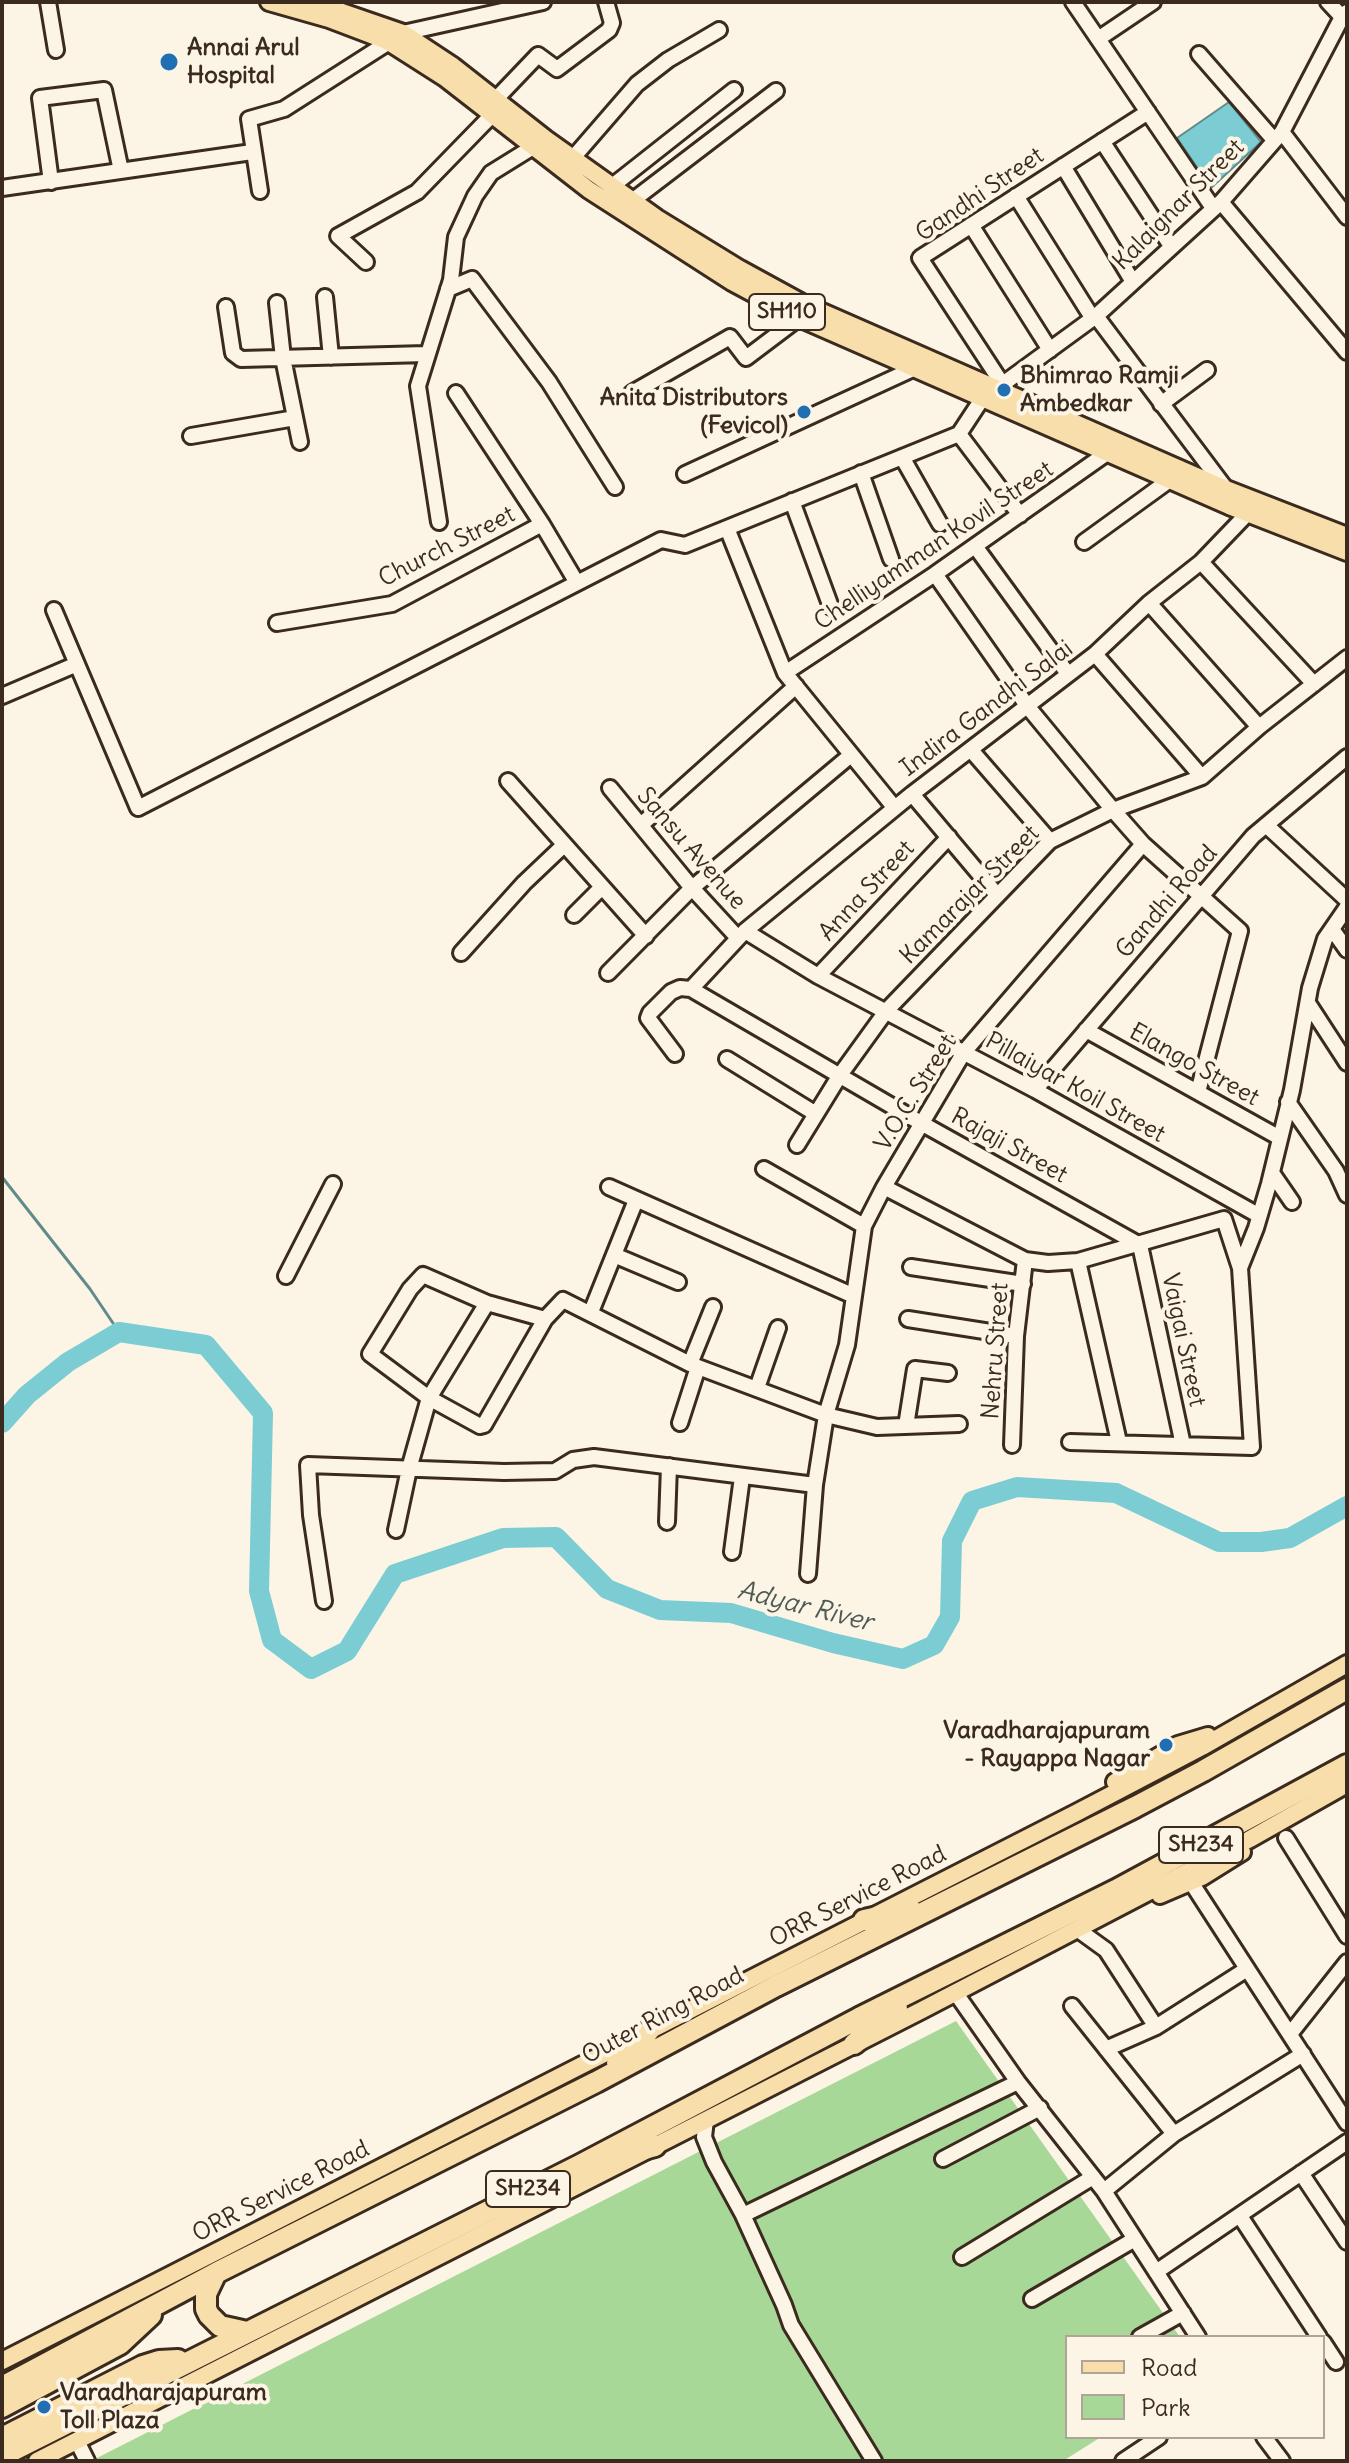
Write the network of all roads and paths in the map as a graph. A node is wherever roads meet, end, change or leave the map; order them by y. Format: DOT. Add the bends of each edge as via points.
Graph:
graph roads {
  1 [pos="48,2"];
  2 [pos="269,2"];
  3 [pos="543,2"];
  4 [pos="606,2"];
  5 [pos="1073,2"];
  6 [pos="1153,2"];
  7 [pos="1328,2"];
  8 [pos="322,3"];
  9 [pos="483,8"];
  10 [pos="1344,14"];
  11 [pos="719,30"];
  12 [pos="395,37"];
  13 [pos="1098,39"];
  14 [pos="56,50"];
  15 [pos="1199,54"];
  16 [pos="734,90"];
  17 [pos="776,91"];
  18 [pos="493,108"];
  19 [pos="1148,112"];
  20 [pos="1278,136"];
  21 [pos="1102,141"];
  22 [pos="539,144"];
  23 [pos="252,152"];
  24 [pos="572,159"];
  25 [pos="1063,166"];
  26 [pos="121,171"];
  27 [pos="51,182"];
  28 [pos="611,187"];
  29 [pos="2,188"];
  30 [pos="260,191"];
  31 [pos="1016,196"];
  32 [pos="632,201"];
  33 [pos="1217,205"];
  34 [pos="1347,217"];
  35 [pos="971,225"];
  36 [pos="1171,246"];
  37 [pos="366,262"];
  38 [pos="1133,282"];
  39 [pos="448,289"];
  40 [pos="325,297"];
  41 [pos="277,303"];
  42 [pos="226,307"];
  43 [pos="1095,317"];
  44 [pos="799,318"];
  45 [pos="1050,350"];
  46 [pos="1347,352"];
  47 [pos="426,354"];
  48 [pos="331,357"];
  49 [pos="283,358"];
  50 [pos="913,369"];
  51 [pos="1207,370"];
  52 [pos="994,391"];
  53 [pos="456,393"];
  54 [pos="632,393"];
  55 [pos="1161,404"];
  56 [pos="295,418"];
  57 [pos="959,434"];
  58 [pos="191,436"];
  59 [pos="300,442"];
  60 [pos="1107,453"];
  61 [pos="902,457"];
  62 [pos="861,473"];
  63 [pos="685,474"];
  64 [pos="1171,479"];
  65 [pos="615,487"];
  66 [pos="1226,489"];
  67 [pos="792,501"];
  68 [pos="1252,507"];
  69 [pos="1020,515"];
  70 [pos="439,522"];
  71 [pos="542,524"];
  72 [pos="940,524"];
  73 [pos="727,528"];
  74 [pos="1084,542"];
  75 [pos="975,546"];
  76 [pos="1346,547"];
  77 [pos="891,559"];
  78 [pos="1201,562"];
  79 [pos="935,574"];
  80 [pos="577,583"];
  81 [pos="1149,603"];
  82 [pos="831,607"];
  83 [pos="54,610"];
  84 [pos="277,623"];
  85 [pos="1095,654"];
  86 [pos="1347,658"];
  87 [pos="77,664"];
  88 [pos="785,673"];
  89 [pos="1068,674"];
  90 [pos="1314,684"];
  91 [pos="796,686"];
  92 [pos="2,696"];
  93 [pos="1028,707"];
  94 [pos="1259,727"];
  95 [pos="971,750"];
  96 [pos="851,755"];
  97 [pos="1347,757"];
  98 [pos="1202,777"];
  99 [pos="508,781"];
  100 [pos="610,788"];
  101 [pos="912,794"];
  102 [pos="894,807"];
  103 [pos="1113,810"];
  104 [pos="642,824"];
  105 [pos="1266,825"];
  106 [pos="949,837"];
  107 [pos="1050,841"];
  108 [pos="1143,844"];
  109 [pos="564,845"];
  110 [pos="602,887"];
  111 [pos="692,888"];
  112 [pos="997,895"];
  113 [pos="1199,897"];
  114 [pos="1347,900"];
  115 [pos="1347,907"];
  116 [pos="574,915"];
  117 [pos="1332,929"];
  118 [pos="742,934"];
  119 [pos="646,936"];
  120 [pos="1347,950"];
  121 [pos="461,953"];
  122 [pos="608,973"];
  123 [pos="818,976"];
  124 [pos="691,989"];
  125 [pos="1308,1003"];
  126 [pos="887,1010"];
  127 [pos="1086,1030"];
  128 [pos="964,1052"];
  129 [pos="675,1054"];
  130 [pos="727,1059"];
  131 [pos="1347,1063"];
  132 [pos="840,1075"];
  133 [pos="1035,1090"];
  134 [pos="1198,1092"];
  135 [pos="1288,1102"];
  136 [pos="816,1114"];
  137 [pos="921,1123"];
  138 [pos="1280,1138"];
  139 [pos="797,1145"];
  140 [pos="1341,1167"];
  141 [pos="764,1169"];
  142 [pos="1272,1173"];
  143 [pos="333,1184"];
  144 [pos="609,1187"];
  145 [pos="884,1187"];
  146 [pos="1347,1195"];
  147 [pos="636,1200"];
  148 [pos="1292,1202"];
  149 [pos="1258,1215"];
  150 [pos="864,1226"];
  151 [pos="1140,1245"];
  152 [pos="614,1255"];
  153 [pos="1025,1260"];
  154 [pos="1078,1261"];
  155 [pos="911,1267"];
  156 [pos="1240,1268"];
  157 [pos="286,1276"];
  158 [pos="678,1282"];
  159 [pos="1023,1284"];
  160 [pos="854,1296"];
  161 [pos="487,1303"];
  162 [pos="713,1307"];
  163 [pos="591,1312"];
  164 [pos="545,1319"];
  165 [pos="908,1319"];
  166 [pos="778,1328"];
  167 [pos="1016,1336"];
  168 [pos="694,1366"];
  169 [pos="948,1373"];
  170 [pos="757,1388"];
  171 [pos="429,1398"];
  172 [pos="826,1415"];
  173 [pos="680,1423"];
  174 [pos="959,1424"];
  175 [pos="906,1426"];
  176 [pos="1070,1442"];
  177 [pos="1119,1442"];
  178 [pos="1012,1445"];
  179 [pos="1183,1445"];
  180 [pos="669,1466"];
  181 [pos="409,1469"];
  182 [pos="742,1477"];
  183 [pos="815,1485"];
  184 [pos="667,1522"];
  185 [pos="396,1530"];
  186 [pos="732,1552"];
  187 [pos="808,1574"];
  188 [pos="324,1601"];
  189 [pos="1347,1664"];
  190 [pos="1347,1689"];
  191 [pos="1347,1765"];
  192 [pos="1347,1784"];
  193 [pos="1280,1821"];
  194 [pos="1286,1838"];
  195 [pos="1191,1882"];
  196 [pos="1129,1902"];
  197 [pos="940,1904"];
  198 [pos="864,1920"];
  199 [pos="1077,1929"];
  200 [pos="1347,1936"];
  201 [pos="1347,1962"];
  202 [pos="1247,1969"];
  203 [pos="925,1986"];
  204 [pos="955,1992"];
  205 [pos="1072,2006"];
  206 [pos="1156,2027"];
  207 [pos="648,2032"];
  208 [pos="1290,2034"];
  209 [pos="854,2044"];
  210 [pos="1106,2049"];
  211 [pos="1303,2054"];
  212 [pos="603,2078"];
  213 [pos="1018,2082"];
  214 [pos="1040,2108"];
  215 [pos="706,2120"];
  216 [pos="1347,2123"];
  217 [pos="1174,2134"];
  218 [pos="1347,2142"];
  219 [pos="655,2146"];
  220 [pos="943,2159"];
  221 [pos="580,2165"];
  222 [pos="1301,2173"];
  223 [pos="1093,2177"];
  224 [pos="1104,2191"];
  225 [pos="743,2215"];
  226 [pos="1240,2216"];
  227 [pos="1135,2239"];
  228 [pos="1347,2242"];
  229 [pos="962,2257"];
  230 [pos="1156,2272"];
  231 [pos="216,2273"];
  232 [pos="1032,2299"];
  233 [pos="164,2304"];
  234 [pos="1183,2313"];
  235 [pos="247,2332"];
  236 [pos="132,2335"];
  237 [pos="1144,2335"];
  238 [pos="1197,2335"];
  239 [pos="1318,2335"];
  240 [pos="1325,2345"];
  241 [pos="206,2353"];
  242 [pos="178,2360"];
  243 [pos="2,2361"];
  244 [pos="1336,2362"];
  245 [pos="150,2364"];
  246 [pos="2,2377"];
  247 [pos="85,2380"];
  248 [pos="2,2387"];
  249 [pos="2,2398"];
  250 [pos="2,2407"];
  251 [pos="2,2415"];
  252 [pos="2,2430"];
  253 [pos="2,2438"];
  254 [pos="1156,2439"];
  255 [pos="1266,2439"];
  256 [pos="77,2441"];
  257 [pos="2,2447"];
  258 [pos="2,2456"];
  259 [pos="9,2461"];
  260 [pos="37,2461"];
  261 [pos="87,2461"];
  262 [pos="874,2461"];
  263 [pos="1123,2461"];
  264 [pos="1282,2461"];
  1 -- 14 [label="street"];
  2 -- 12 [label="main road, SH110"];
  3 -- 9 [label="street"];
  4 -- 18 [label="street" via="609,30 557,69 538,55"];
  5 -- 13 [label="street"];
  6 -- 13 [label="street"];
  7 -- 10 [label="street"];
  8 -- 12 [label="main road, SH110"];
  9 -- 12 [label="street"];
  10 -- 20 [label="street, Kalaignar Street"];
  11 -- 24 [label="street" via="637,84"];
  12 -- 18 [label="main road, SH110"];
  12 -- 23 [label="street" via="284,109 249,119"];
  13 -- 19 [label="street"];
  15 -- 20 [label="street"];
  16 -- 28 [label="street"];
  17 -- 32 [label="street"];
  18 -- 22 [label="main road, SH110"];
  18 -- 37 [label="street" via="417,192 338,236"];
  19 -- 21 [label="street, Gandhi Street"];
  19 -- 33 [label="street"];
  20 -- 33 [label="street, Kalaignar Street"];
  20 -- 34 [label="street"];
  21 -- 25 [label="street, Gandhi Street"];
  21 -- 36 [label="street"];
  22 -- 24 [label="main road, SH110"];
  22 -- 39 [label="street" via="491,173 475,196 456,237"];
  22 -- 44 [label="main road, SH110" via="589,190 732,282"];
  23 -- 26 [label="street"];
  23 -- 30 [label="street"];
  24 -- 28 [label="main road, SH110"];
  25 -- 31 [label="street, Gandhi Street"];
  25 -- 38 [label="street"];
  26 -- 27 [label="street"];
  26 -- 27 [label="street" via="104,90 40,98"];
  27 -- 29 [label="street"];
  28 -- 32 [label="main road, SH110"];
  31 -- 35 [label="street, Gandhi Street"];
  31 -- 43 [label="street"];
  32 -- 52 [label="main road, SH110" via="804,304"];
  33 -- 36 [label="street, Kalaignar Street"];
  33 -- 46 [label="street"];
  35 -- 45 [label="street"];
  35 -- 52 [label="street, Gandhi Street" via="920,258"];
  36 -- 38 [label="street, Kalaignar Street"];
  38 -- 43 [label="street, Kalaignar Street"];
  39 -- 47 [label="street"];
  39 -- 65 [label="street" via="472,279 549,382"];
  40 -- 48 [label="street"];
  41 -- 49 [label="street"];
  42 -- 49 [label="street" via="233,353 247,360"];
  43 -- 45 [label="street, Kalaignar Street"];
  43 -- 55 [label="street"];
  44 -- 50 [label="main road, SH110"];
  44 -- 54 [label="street" via="746,358 730,337"];
  45 -- 52 [label="street, Kalaignar Street"];
  47 -- 48 [label="street"];
  47 -- 70 [label="street" via="418,386"];
  48 -- 49 [label="street"];
  49 -- 56 [label="street"];
  50 -- 52 [label="main road, SH110"];
  50 -- 63 [label="street"];
  51 -- 55 [label="street"];
  52 -- 57 [label="street"];
  52 -- 60 [label="main road, SH110"];
  52 -- 66 [label="main road, SH110"];
  53 -- 71 [label="street, Church Street"];
  55 -- 66 [label="street"];
  56 -- 58 [label="street"];
  56 -- 59 [label="street"];
  57 -- 61 [label="street"];
  57 -- 69 [label="street"];
  60 -- 64 [label="main road, SH110"];
  60 -- 69 [label="street, Chelliyamman Kovil Street"];
  61 -- 62 [label="street"];
  61 -- 72 [label="street"];
  62 -- 67 [label="street"];
  62 -- 77 [label="street"];
  64 -- 68 [label="main road, SH110"];
  64 -- 74 [label="street"];
  66 -- 68 [label="main road, SH110"];
  67 -- 73 [label="street"];
  67 -- 82 [label="street"];
  68 -- 76 [label="main road, SH110"];
  68 -- 78 [label="street, Indira Gandhi Salai"];
  69 -- 75 [label="street, Chelliyamman Kovil Street"];
  71 -- 80 [label="street, Church Street"];
  71 -- 84 [label="street, Church Street" via="392,604"];
  73 -- 80 [label="street" via="685,545 661,540"];
  73 -- 88 [label="street"];
  75 -- 79 [label="street, Chelliyamman Kovil Street"];
  75 -- 89 [label="street"];
  78 -- 81 [label="street, Indira Gandhi Salai"];
  78 -- 90 [label="street"];
  79 -- 88 [label="street, Chelliyamman Kovil Street"];
  79 -- 93 [label="street"];
  80 -- 87 [label="street" via="138,808"];
  81 -- 85 [label="street, Indira Gandhi Salai"];
  81 -- 94 [label="street"];
  83 -- 87 [label="street"];
  85 -- 89 [label="street, Indira Gandhi Salai"];
  85 -- 98 [label="street"];
  86 -- 90 [label="street, Kamarajar Street"];
  87 -- 92 [label="street"];
  88 -- 91 [label="street"];
  89 -- 93 [label="street, Indira Gandhi Salai"];
  90 -- 94 [label="street, Kamarajar Street"];
  91 -- 96 [label="street"];
  91 -- 104 [label="street"];
  93 -- 95 [label="street, Indira Gandhi Salai"];
  93 -- 103 [label="street"];
  94 -- 98 [label="street, Kamarajar Street"];
  95 -- 101 [label="street, Indira Gandhi Salai"];
  95 -- 107 [label="street"];
  96 -- 102 [label="street"];
  96 -- 111 [label="street"];
  97 -- 105 [label="street, Gandhi Road"];
  98 -- 103 [label="street, Kamarajar Street"];
  99 -- 109 [label="street"];
  100 -- 104 [label="street, Sansu Avenue"];
  101 -- 102 [label="street, Indira Gandhi Salai"];
  101 -- 106 [label="street"];
  102 -- 118 [label="street, Indira Gandhi Salai"];
  103 -- 107 [label="street, Kamarajar Street"];
  103 -- 108 [label="street"];
  104 -- 111 [label="street, Sansu Avenue"];
  105 -- 113 [label="street, Gandhi Road"];
  105 -- 114 [label="street"];
  106 -- 112 [label="street"];
  106 -- 123 [label="street, Anna Street"];
  107 -- 112 [label="street, Kamarajar Street"];
  108 -- 113 [label="street"];
  108 -- 128 [label="street, V.O.C. Street"];
  109 -- 110 [label="street"];
  109 -- 121 [label="street"];
  110 -- 116 [label="street"];
  110 -- 119 [label="street"];
  111 -- 118 [label="street, Sansu Avenue"];
  111 -- 119 [label="street"];
  112 -- 126 [label="street, Kamarajar Street"];
  113 -- 127 [label="street, Gandhi Road"];
  113 -- 134 [label="street" via="1236,925 1241,937"];
  115 -- 117 [label="street"];
  117 -- 120 [label="street"];
  117 -- 125 [label="street"];
  118 -- 123 [label="street, Pillaiyar Koil Street"];
  118 -- 124 [label="street, Indira Gandhi Salai"];
  119 -- 122 [label="street"];
  123 -- 126 [label="street, Pillaiyar Koil Street"];
  124 -- 129 [label="street" via="671,992 648,1018"];
  124 -- 132 [label="street, Rajaji Street"];
  125 -- 131 [label="street"];
  125 -- 135 [label="street"];
  126 -- 128 [label="street, Pillaiyar Koil Street"];
  126 -- 132 [label="street, Kamarajar Street"];
  127 -- 133 [label="street, Gandhi Road"];
  127 -- 134 [label="street, Elango Street"];
  128 -- 133 [label="street, Pillaiyar Koil Street"];
  128 -- 137 [label="street, V.O.C. Street"];
  130 -- 136 [label="street"];
  132 -- 136 [label="street, Kamarajar Street"];
  132 -- 137 [label="street, Rajaji Street"];
  133 -- 149 [label="street, Pillaiyar Koil Street"];
  134 -- 138 [label="street, Elango Street"];
  135 -- 138 [label="street"];
  135 -- 140 [label="street"];
  136 -- 139 [label="street, Kamarajar Street"];
  137 -- 145 [label="street, V.O.C. Street"];
  137 -- 151 [label="street, Rajaji Street"];
  138 -- 142 [label="street"];
  140 -- 146 [label="street"];
  141 -- 150 [label="street"];
  142 -- 148 [label="street"];
  142 -- 149 [label="street"];
  143 -- 157 [label="street"];
  144 -- 147 [label="street"];
  145 -- 150 [label="street, V.O.C. Street"];
  145 -- 153 [label="street"];
  147 -- 152 [label="street"];
  147 -- 160 [label="street"];
  149 -- 156 [label="street"];
  150 -- 160 [label="street, V.O.C. Street"];
  151 -- 154 [label="street"];
  151 -- 156 [label="street" via="1224,1219"];
  151 -- 179 [label="street, Vaigai Street"];
  152 -- 158 [label="street"];
  152 -- 163 [label="street"];
  153 -- 154 [label="street"];
  153 -- 159 [label="street, Nehru Street"];
  154 -- 177 [label="street"];
  155 -- 159 [label="street"];
  156 -- 179 [label="street" via="1252,1447"];
  159 -- 167 [label="street, Nehru Street"];
  160 -- 172 [label="street, V.O.C. Street" via="847,1345"];
  161 -- 164 [label="street"];
  161 -- 171 [label="street"];
  161 -- 171 [label="street" via="423,1275 370,1354"];
  162 -- 168 [label="street"];
  163 -- 164 [label="street" via="563,1300"];
  163 -- 168 [label="street"];
  164 -- 171 [label="street" via="484,1425"];
  165 -- 167 [label="street"];
  166 -- 170 [label="street"];
  167 -- 178 [label="street, Nehru Street"];
  168 -- 170 [label="street"];
  168 -- 173 [label="street"];
  169 -- 175 [label="street" via="915,1369"];
  170 -- 172 [label="street"];
  171 -- 181 [label="street"];
  172 -- 175 [label="street" via="877,1427"];
  172 -- 183 [label="street, V.O.C. Street"];
  174 -- 175 [label="street"];
  176 -- 177 [label="street"];
  177 -- 179 [label="street"];
  180 -- 181 [label="street" via="594,1457 573,1460 555,1471"];
  180 -- 182 [label="street"];
  180 -- 184 [label="street"];
  181 -- 185 [label="street"];
  181 -- 188 [label="street" via="308,1465"];
  182 -- 183 [label="street"];
  182 -- 186 [label="street"];
  183 -- 187 [label="street, V.O.C. Street"];
  189 -- 198 [label="main road, ORR Service Road" via="1080,1811"];
  190 -- 197 [label="highway, Outer Ring Road / SH234" via="1203,1771"];
  191 -- 203 [label="highway, SH234"];
  192 -- 193 [label="main road"];
  193 -- 195 [label="main road" via="1225,1864"];
  193 -- 196 [label="main road"];
  194 -- 200 [label="street"];
  195 -- 196 [label="main road"];
  195 -- 202 [label="street"];
  196 -- 199 [label="main road"];
  197 -- 198 [label="highway"];
  197 -- 212 [label="highway, Outer Ring Road / SH234"];
  198 -- 207 [label="main road, ORR Service Road"];
  199 -- 204 [label="main road"];
  199 -- 206 [label="street" via="1106,1950"];
  201 -- 208 [label="street"];
  202 -- 206 [label="street"];
  202 -- 208 [label="street"];
  203 -- 209 [label="highway"];
  203 -- 221 [label="highway, SH234"];
  204 -- 209 [label="main road"];
  204 -- 213 [label="street"];
  205 -- 210 [label="street"];
  206 -- 210 [label="street"];
  207 -- 212 [label="highway"];
  207 -- 243 [label="main road, ORR Service Road"];
  208 -- 211 [label="street"];
  209 -- 215 [label="main road"];
  210 -- 217 [label="street"];
  211 -- 216 [label="street"];
  211 -- 217 [label="street"];
  212 -- 231 [label="highway, Outer Ring Road / SH234"];
  213 -- 214 [label="street"];
  213 -- 225 [label="street"];
  214 -- 220 [label="street"];
  214 -- 223 [label="street"];
  215 -- 219 [label="main road"];
  215 -- 225 [label="street" via="704,2137"];
  217 -- 224 [label="street"];
  218 -- 222 [label="street"];
  219 -- 221 [label="highway"];
  219 -- 256 [label="main road"];
  221 -- 235 [label="highway, SH234"];
  222 -- 226 [label="street"];
  222 -- 228 [label="street"];
  223 -- 224 [label="street"];
  223 -- 229 [label="street"];
  224 -- 227 [label="street"];
  225 -- 262 [label="street" via="791,2325"];
  226 -- 230 [label="street"];
  226 -- 239 [label="street"];
  227 -- 230 [label="street"];
  227 -- 232 [label="street"];
  230 -- 234 [label="street"];
  231 -- 233 [label="highway, Outer Ring Road / SH234"];
  231 -- 235 [label="highway" via="206,2294 209,2315 228,2330"];
  233 -- 236 [label="highway"];
  233 -- 246 [label="highway" via="129,2310"];
  233 -- 248 [label="highway, Outer Ring Road / SH234"];
  233 -- 249 [label="highway" via="111,2340"];
  234 -- 237 [label="street"];
  234 -- 238 [label="street"];
  235 -- 241 [label="highway, SH234"];
  236 -- 247 [label="highway"];
  236 -- 250 [label="highway"];
  240 -- 244 [label="street"];
  241 -- 242 [label="highway"];
  241 -- 258 [label="highway, SH234"];
  241 -- 259 [label="highway" via="165,2382"];
  242 -- 245 [label="highway"];
  242 -- 257 [label="highway"];
  245 -- 247 [label="highway"];
  245 -- 253 [label="highway"];
  247 -- 251 [label="highway"];
  247 -- 252 [label="highway"];
  254 -- 263 [label="street"];
  255 -- 264 [label="street"];
  256 -- 260 [label="main road"];
  256 -- 261 [label="street"];
}
